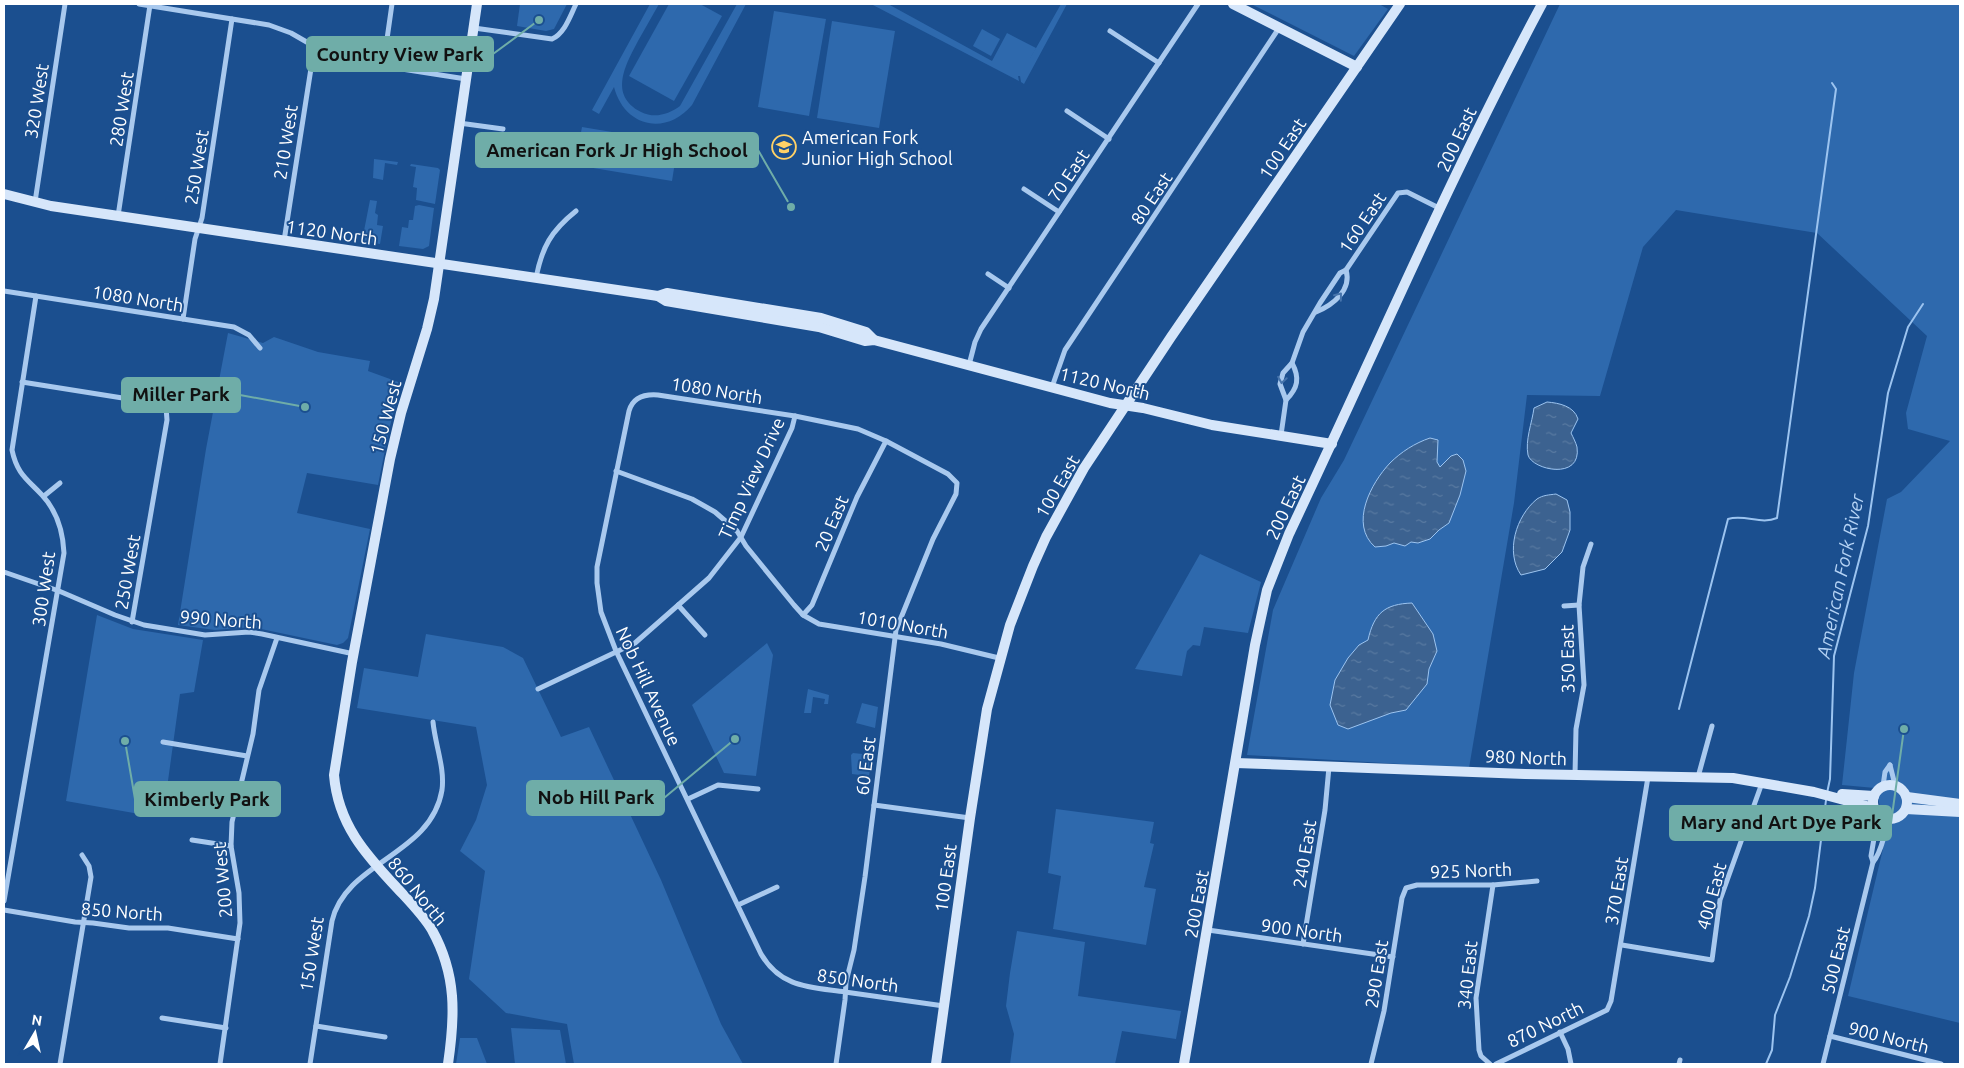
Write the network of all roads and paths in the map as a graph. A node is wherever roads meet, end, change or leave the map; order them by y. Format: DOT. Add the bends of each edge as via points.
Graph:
graph roads {
  1 [pos="65,4"];
  2 [pos="139,4"];
  3 [pos="392,4"];
  4 [pos="477,4"];
  5 [pos="576,4"];
  6 [pos="1198,4"];
  7 [pos="1233,4"];
  8 [pos="1400,4"];
  9 [pos="1542,4"];
  10 [pos="150,6"];
  11 [pos="232,19"];
  12 [pos="473,28"];
  13 [pos="1280,28"];
  14 [pos="1110,31"];
  15 [pos="318,49"];
  16 [pos="1159,63"];
  17 [pos="383,67"];
  18 [pos="1357,67"];
  19 [pos="466,79"];
  20 [pos="1067,111"];
  21 [pos="459,123"];
  22 [pos="503,129"];
  23 [pos="1109,139"];
  24 [pos="1024,189"];
  25 [pos="4,194"];
  26 [pos="34,203"];
  27 [pos="1441,209"];
  28 [pos="576,212"];
  29 [pos="1059,212"];
  30 [pos="118,217"];
  31 [pos="198,229"];
  32 [pos="284,242"];
  33 [pos="439,263"];
  34 [pos="1346,270"];
  35 [pos="988,274"];
  36 [pos="536,278"];
  37 [pos="1009,288"];
  38 [pos="4,291"];
  39 [pos="36,296"];
  40 [pos="1316,312"];
  41 [pos="183,319"];
  42 [pos="260,348"];
  43 [pos="1292,363"];
  44 [pos="969,365"];
  45 [pos="22,382"];
  46 [pos="1052,387"];
  47 [pos="638,398"];
  48 [pos="1286,400"];
  49 [pos="1126,406"];
  50 [pos="795,416"];
  51 [pos="1281,436"];
  52 [pos="886,441"];
  53 [pos="1332,444"];
  54 [pos="616,471"];
  55 [pos="60,482"];
  56 [pos="957,483"];
  57 [pos="44,496"];
  58 [pos="741,537"];
  59 [pos="1591,544"];
  60 [pos="4,572"];
  61 [pos="59,591"];
  62 [pos="678,605"];
  63 [pos="1564,606"];
  64 [pos="1579,606"];
  65 [pos="804,615"];
  66 [pos="132,622"];
  67 [pos="705,635"];
  68 [pos="896,636"];
  69 [pos="277,638"];
  70 [pos="616,652"];
  71 [pos="354,654"];
  72 [pos="999,658"];
  73 [pos="538,688"];
  74 [pos="432,722"];
  75 [pos="1712,726"];
  76 [pos="163,742"];
  77 [pos="247,756"];
  78 [pos="1236,763"];
  79 [pos="1329,767"];
  80 [pos="1575,775"];
  81 [pos="1648,776"];
  82 [pos="1698,777"];
  83 [pos="1762,782"];
  84 [pos="1895,785"];
  85 [pos="1882,786"];
  86 [pos="758,789"];
  87 [pos="1840,796"];
  88 [pos="1874,796"];
  89 [pos="1906,797"];
  90 [pos="688,799"];
  91 [pos="874,804"];
  92 [pos="1960,804"];
  93 [pos="1906,809"];
  94 [pos="1876,812"];
  95 [pos="1960,812"];
  96 [pos="970,818"];
  97 [pos="1891,819"];
  98 [pos="353,835"];
  99 [pos="192,840"];
  100 [pos="231,846"];
  101 [pos="82,854"];
  102 [pos="1873,862"];
  103 [pos="377,866"];
  104 [pos="1537,881"];
  105 [pos="1493,885"];
  106 [pos="777,887"];
  107 [pos="1406,888"];
  108 [pos="4,901"];
  109 [pos="738,906"];
  110 [pos="4,910"];
  111 [pos="84,922"];
  112 [pos="1208,930"];
  113 [pos="238,939"];
  114 [pos="1303,944"];
  115 [pos="1622,945"];
  116 [pos="1392,957"];
  117 [pos="772,970"];
  118 [pos="845,992"];
  119 [pos="944,1006"];
  120 [pos="1607,1010"];
  121 [pos="162,1018"];
  122 [pos="316,1026"];
  123 [pos="226,1028"];
  124 [pos="1560,1032"];
  125 [pos="1830,1036"];
  126 [pos="385,1037"];
  127 [pos="60,1064"];
  128 [pos="220,1064"];
  129 [pos="310,1064"];
  130 [pos="448,1064"];
  131 [pos="836,1064"];
  132 [pos="936,1064"];
  133 [pos="1184,1064"];
  134 [pos="1371,1064"];
  135 [pos="1490,1064"];
  136 [pos="1496,1064"];
  137 [pos="1571,1064"];
  138 [pos="1823,1064"];
  139 [pos="1939,1064"];
  1 -- 26 [label="street, 320 West"];
  2 -- 10 [label="street"];
  3 -- 17 [label="street"];
  4 -- 12 [label="street, 150 West"];
  5 -- 12 [label="street" via="558,36 552,39"];
  6 -- 16 [label="street, 70 East"];
  7 -- 13 [label="street"];
  8 -- 18 [label="street, 100 East"];
  9 -- 27 [label="street, 200 East"];
  10 -- 11 [label="street"];
  10 -- 30 [label="street, 280 West"];
  11 -- 15 [label="street" via="281,29"];
  11 -- 31 [label="street, 250 West"];
  12 -- 19 [label="street, 150 West"];
  13 -- 18 [label="street"];
  13 -- 46 [label="street, 80 East" via="1066,350"];
  14 -- 16 [label="street"];
  15 -- 17 [label="street" via="344,60"];
  15 -- 32 [label="street, 210 West" via="312,62"];
  16 -- 23 [label="street, 70 East"];
  17 -- 19 [label="street"];
  18 -- 49 [label="street, 100 East"];
  19 -- 21 [label="street, 150 West"];
  20 -- 23 [label="street"];
  21 -- 22 [label="street"];
  21 -- 33 [label="street, 150 West"];
  23 -- 29 [label="street, 70 East"];
  24 -- 29 [label="street"];
  25 -- 26 [label="street, 1120 North"];
  26 -- 30 [label="street, 1120 North"];
  27 -- 34 [label="street, 160 East" via="1413,195 1398,193"];
  27 -- 53 [label="street, 200 East"];
  28 -- 36 [label="street" via="560,224 548,242 539,260"];
  29 -- 37 [label="street, 70 East"];
  30 -- 31 [label="street, 1120 North"];
  31 -- 32 [label="street, 1120 North"];
  31 -- 41 [label="street, 250 West"];
  32 -- 33 [label="street, 1120 North"];
  33 -- 36 [label="street, 1120 North"];
  33 -- 71 [label="street, 150 West" via="431,314 390,460"];
  34 -- 40 [label="street, 160 East" via="1340,273"];
  40 -- 34 [label="street, 160 East, one-way" via="1327,308 1341,295 1347,282"];
  35 -- 37 [label="street"];
  36 -- 44 [label="street, 1120 North" via="658,296 667,293 821,318 866,332 874,340"];
  37 -- 44 [label="street, 70 East" via="978,335"];
  38 -- 39 [label="street, 1080 North"];
  39 -- 41 [label="street, 1080 North"];
  39 -- 45 [label="street, 300 West"];
  40 -- 43 [label="street, 160 East" via="1297,344"];
  41 -- 42 [label="street, 1080 North" via="234,327 249,335"];
  43 -- 48 [label="street, 160 East" via="1298,382"];
  43 -- 48 [label="street, 160 East, one-way" via="1282,373 1280,384"];
  44 -- 46 [label="street, 1120 North"];
  45 -- 57 [label="street, 300 West" via="12,450 18,470"];
  45 -- 66 [label="street, 250 West" via="166,408 167,420"];
  46 -- 49 [label="street, 1120 North"];
  47 -- 50 [label="street, 1080 North" via="650,394"];
  47 -- 54 [label="street, Nob Hill Avenue" via="629,411"];
  48 -- 51 [label="street, 160 East"];
  49 -- 51 [label="street, 1120 North"];
  49 -- 72 [label="street, 100 East" via="1084,468 1046,537"];
  50 -- 52 [label="street, 1080 North" via="858,429"];
  50 -- 58 [label="street, Timp View Drive"];
  51 -- 53 [label="street, 1120 North"];
  52 -- 56 [label="street, 1080 North" via="948,474"];
  52 -- 65 [label="street, 20 East" via="857,497 812,605"];
  53 -- 78 [label="street, 200 East" via="1289,534 1267,590"];
  54 -- 58 [label="street" via="706,505"];
  54 -- 70 [label="street, Nob Hill Avenue" via="598,556 597,583 601,612"];
  55 -- 57 [label="street"];
  56 -- 68 [label="street, 60 East" via="956,494 930,547 897,626"];
  57 -- 61 [label="street, 300 West" via="56,516 64,542"];
  58 -- 62 [label="street, Timp View Drive" via="716,571"];
  58 -- 65 [label="street"];
  59 -- 64 [label="street, 350 East" via="1584,567"];
  60 -- 61 [label="street, 990 North"];
  61 -- 66 [label="street, 990 North"];
  61 -- 108 [label="street, 300 West"];
  62 -- 67 [label="street"];
  62 -- 70 [label="street, Timp View Drive" via="640,639"];
  63 -- 64 [label="street"];
  64 -- 80 [label="street, 350 East" via="1584,685 1576,729"];
  65 -- 68 [label="street, 1010 North" via="819,624"];
  66 -- 69 [label="street, 990 North" via="195,634 249,632"];
  68 -- 72 [label="street, 1010 North"];
  68 -- 91 [label="street, 60 East"];
  69 -- 71 [label="street, 990 North"];
  69 -- 77 [label="street, 200 West" via="259,690"];
  70 -- 73 [label="street, Timp View Drive"];
  70 -- 90 [label="street, Nob Hill Avenue"];
  71 -- 98 [label="street, 150 West" via="334,775 341,811"];
  72 -- 96 [label="street, 100 East" via="985,717"];
  74 -- 103 [label="street, 150 West" via="442,781 437,807 418,836"];
  75 -- 82 [label="street"];
  76 -- 77 [label="street"];
  77 -- 100 [label="street, 200 West" via="233,814"];
  78 -- 79 [label="street, 980 North"];
  78 -- 112 [label="street, 200 East"];
  79 -- 80 [label="street, 980 North"];
  79 -- 114 [label="street, 240 East"];
  80 -- 81 [label="street, 980 North"];
  81 -- 82 [label="street, 980 North"];
  81 -- 115 [label="street, 370 East"];
  82 -- 83 [label="street, 980 North"];
  83 -- 87 [label="street, 980 North"];
  83 -- 115 [label="street, 400 East" via="1720,900 1712,960"];
  84 -- 85 [label="street"];
  84 -- 85 [label="street" via="1890,765"];
  84 -- 89 [label="street"];
  85 -- 88 [label="street"];
  86 -- 90 [label="street" via="718,785"];
  87 -- 88 [label="street, 980 North"];
  87 -- 94 [label="street, 980 North"];
  88 -- 94 [label="street"];
  89 -- 92 [label="street"];
  89 -- 93 [label="street"];
  90 -- 109 [label="street, Nob Hill Avenue"];
  91 -- 96 [label="street"];
  91 -- 118 [label="street, 60 East"];
  93 -- 95 [label="street"];
  93 -- 97 [label="street"];
  94 -- 97 [label="street"];
  94 -- 102 [label="street, 500 East"];
  96 -- 119 [label="street, 100 East"];
  97 -- 102 [label="street, 500 East"];
  98 -- 103 [label="street, 860 North"];
  99 -- 100 [label="street"];
  100 -- 113 [label="street, 200 West" via="240,905"];
  101 -- 111 [label="street" via="91,877"];
  102 -- 125 [label="street, 500 East"];
  103 -- 122 [label="street, 150 West" via="343,897 335,910"];
  103 -- 130 [label="street, 860 North" via="432,930 449,972 454,1014"];
  104 -- 105 [label="street, 925 North"];
  105 -- 107 [label="street, 925 North" via="1417,885"];
  105 -- 135 [label="street, 340 East" via="1476,998 1479,1050"];
  106 -- 109 [label="street"];
  107 -- 116 [label="street, 290 East"];
  109 -- 117 [label="street, Nob Hill Avenue"];
  110 -- 111 [label="street, 850 North"];
  111 -- 113 [label="street, 850 North" via="129,928 168,928"];
  111 -- 127 [label="street"];
  112 -- 114 [label="street, 900 North"];
  112 -- 133 [label="street, 200 East"];
  113 -- 123 [label="street, 200 West"];
  114 -- 116 [label="street, 900 North"];
  115 -- 120 [label="street, 370 East"];
  116 -- 134 [label="street, 290 East" via="1384,1011"];
  117 -- 118 [label="street, 850 North" via="794,984"];
  118 -- 119 [label="street, 850 North"];
  118 -- 131 [label="street, 60 East"];
  119 -- 132 [label="street, 100 East"];
  120 -- 124 [label="street, 870 North"];
  121 -- 123 [label="street"];
  122 -- 126 [label="street"];
  122 -- 129 [label="street, 150 West"];
  123 -- 128 [label="street, 200 West"];
  124 -- 136 [label="street, 870 North"];
  124 -- 137 [label="street"];
  125 -- 138 [label="street, 500 East"];
  125 -- 139 [label="street, 900 North"];
}
